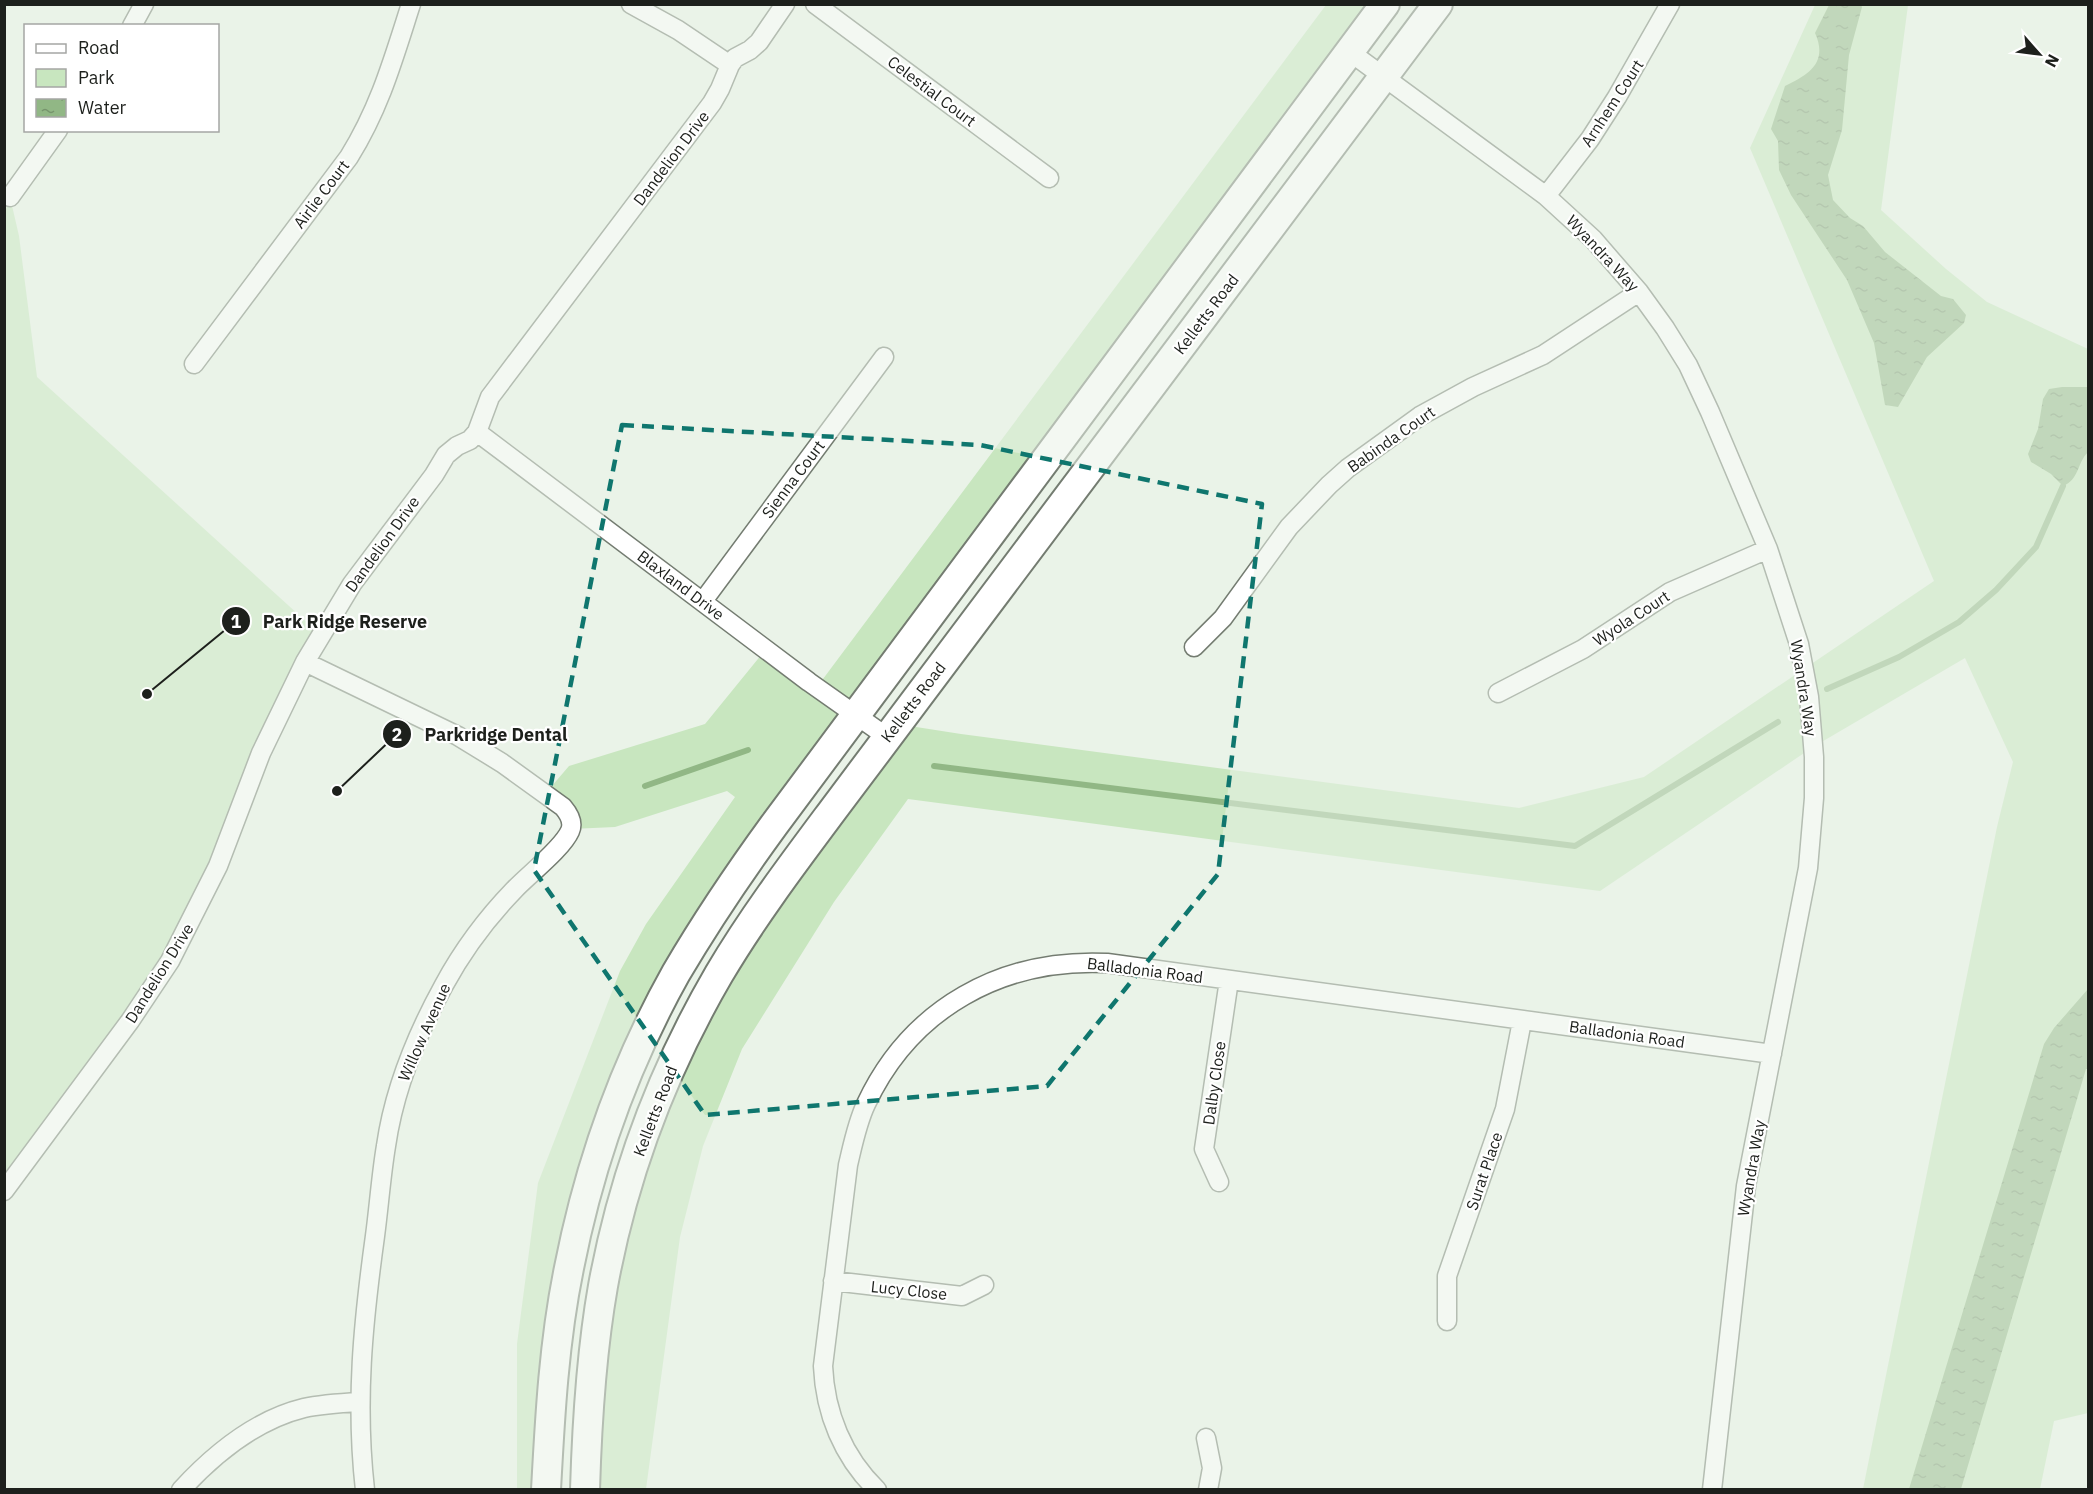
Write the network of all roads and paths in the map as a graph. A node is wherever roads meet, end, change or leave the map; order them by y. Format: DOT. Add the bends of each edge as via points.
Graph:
graph roads {
  1 [pos="144,4"];
  2 [pos="411,4"];
  3 [pos="631,4"];
  4 [pos="785,4"];
  5 [pos="815,4"];
  6 [pos="1385,4"];
  7 [pos="1438,4"];
  8 [pos="1670,4"];
  9 [pos="133,24"];
  10 [pos="1350,52"];
  11 [pos="730,64"];
  12 [pos="1384,77"];
  13 [pos="57,132"];
  14 [pos="1049,178"];
  15 [pos="1546,196"];
  16 [pos="10,197"];
  17 [pos="1639,292"];
  18 [pos="884,357"];
  19 [pos="194,364"];
  20 [pos="477,432"];
  21 [pos="1768,549"];
  22 [pos="703,601"];
  23 [pos="1194,647"];
  24 [pos="305,663"];
  25 [pos="1498,693"];
  26 [pos="856,715"];
  27 [pos="887,737"];
  28 [pos="1229,980"];
  29 [pos="1522,1021"];
  30 [pos="1772,1054"];
  31 [pos="1219,1182"];
  32 [pos="4,1191"];
  33 [pos="833,1281"];
  34 [pos="984,1285"];
  35 [pos="1447,1320"];
  36 [pos="360,1401"];
  37 [pos="1206,1438"];
  38 [pos="182,1490"];
  39 [pos="365,1490"];
  40 [pos="546,1490"];
  41 [pos="585,1490"];
  42 [pos="877,1490"];
  43 [pos="1208,1490"];
  44 [pos="1712,1490"];
  1 -- 9 [label="street"];
  2 -- 19 [label="street, Airlie Court" via="384,90 362,136"];
  3 -- 11 [label="street"];
  4 -- 11 [label="street" via="759,42"];
  5 -- 14 [label="street, Celestial Court"];
  6 -- 10 [label="main road"];
  7 -- 12 [label="main road, Kelletts Road"];
  8 -- 15 [label="street, Arnhem Court" via="1617,98"];
  10 -- 12 [label="street, Wyandra Way"];
  10 -- 26 [label="main road"];
  11 -- 20 [label="street, Dandelion Drive" via="712,103 490,397"];
  12 -- 15 [label="street, Wyandra Way"];
  12 -- 27 [label="main road, Kelletts Road"];
  13 -- 16 [label="street"];
  15 -- 17 [label="street, Wyandra Way" via="1593,239"];
  17 -- 21 [label="street, Wyandra Way" via="1688,365"];
  17 -- 23 [label="street, Babinda Court" via="1543,355 1420,416 1348,468 1289,527 1223,618"];
  18 -- 22 [label="street, Sienna Court"];
  20 -- 22 [label="street, Blaxland Drive"];
  20 -- 24 [label="street, Dandelion Drive" via="446,455 352,584"];
  21 -- 25 [label="street, Wyola Court" via="1670,592 1584,649"];
  21 -- 30 [label="street, Wyandra Way" via="1799,644 1809,697 1814,767 1805,891"];
  22 -- 26 [label="street, Blaxland Drive"];
  24 -- 32 [label="street, Dandelion Drive" via="261,753 218,866 170,961"];
  24 -- 36 [label="street, Willow Avenue" via="482,749 563,807 572,823 566,839 502,903 471,942 429,1012 406,1069 386,1145 361,1354"];
  26 -- 27 [label="street, Blaxland Drive"];
  26 -- 40 [label="main road" via="716,908 660,1005 618,1100 597,1156 569,1267 554,1369"];
  27 -- 41 [label="main road, Kelletts Road" via="769,896 719,974 678,1051 651,1117 629,1181 603,1286 590,1382"];
  28 -- 29 [label="street, Balladonia Road"];
  28 -- 31 [label="street, Dalby Close" via="1204,1149"];
  28 -- 33 [label="street, Balladonia Road" via="1107,963 1040,966 982,986 929,1020 911,1036 878,1081 855,1134"];
  29 -- 30 [label="street, Balladonia Road"];
  29 -- 35 [label="street, Surat Place" via="1505,1109 1447,1276"];
  30 -- 44 [label="street, Wyandra Way" via="1746,1186"];
  33 -- 34 [label="street, Lucy Close" via="962,1296"];
  33 -- 42 [label="street, Balladonia Road" via="824,1387 840,1440"];
  36 -- 38 [label="street" via="303,1408 272,1419 233,1441"];
  36 -- 39 [label="street, Willow Avenue"];
  37 -- 43 [label="street" via="1212,1468"];
}
